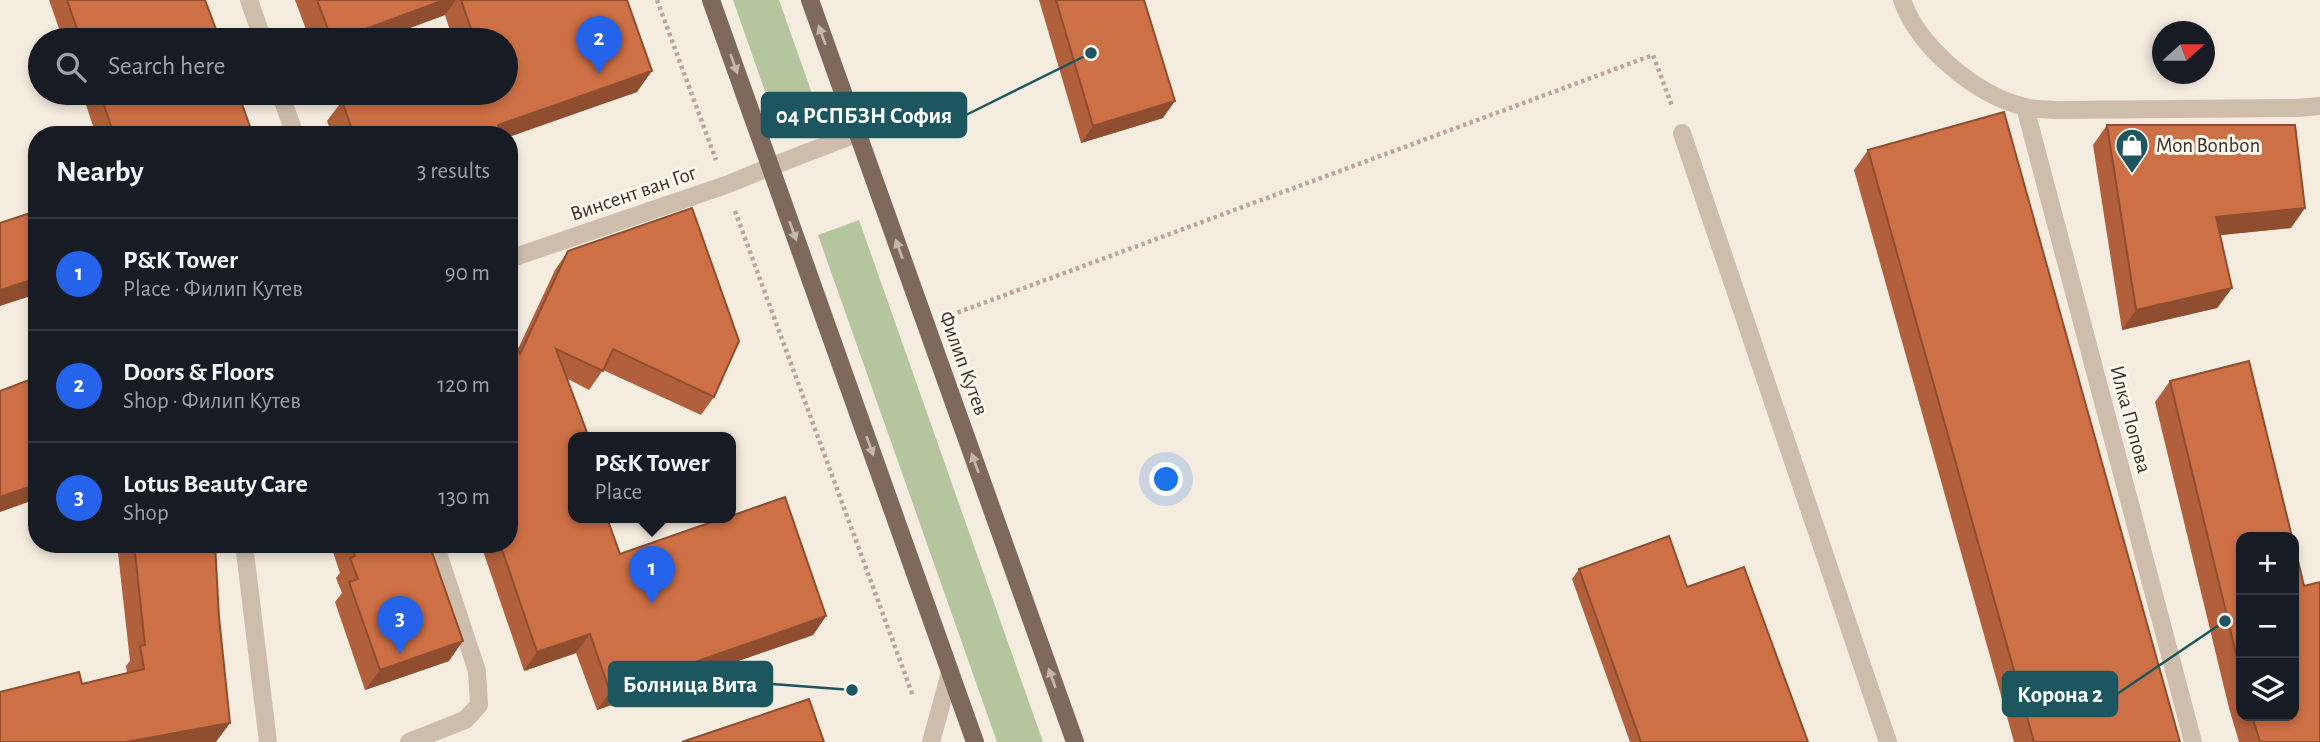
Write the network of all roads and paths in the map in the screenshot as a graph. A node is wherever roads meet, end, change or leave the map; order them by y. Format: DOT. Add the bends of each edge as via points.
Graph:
graph roads {
  1 [pos="249,0"];
  2 [pos="657,0"];
  3 [pos="711,0"];
  4 [pos="810,0"];
  5 [pos="1902,0"];
  6 [pos="258,28"];
  7 [pos="284,105"];
  8 [pos="2320,106"];
  9 [pos="2025,107"];
  10 [pos="292,126"];
  11 [pos="858,133"];
  12 [pos="1682,134"];
  13 [pos="715,156"];
  14 [pos="770,167"];
  15 [pos="731,201"];
  16 [pos="518,256"];
  17 [pos="983,303"];
  18 [pos="245,553"];
  19 [pos="438,553"];
  20 [pos="950,673"];
  21 [pos="916,704"];
  22 [pos="268,742"];
  23 [pos="409,742"];
  24 [pos="931,742"];
  25 [pos="975,742"];
  26 [pos="1074,742"];
  27 [pos="1888,742"];
  28 [pos="2193,742"];
  1 -- 6 [label="street"];
  2 -- 13 [label="path"];
  3 -- 14 [label="main road, one-way"];
  11 -- 4 [label="main road, Филип Кутев, one-way"];
  5 -- 9 [label="street" via="1938,55 1993,94"];
  7 -- 10 [label="street"];
  8 -- 9 [label="street"];
  9 -- 28 [label="street, Илка Попова"];
  11 -- 14 [label="street, Винсент ван Гог"];
  26 -- 11 [label="main road, Филип Кутев, one-way"];
  12 -- 17 [label="path" via="1653,55"];
  12 -- 27 [label="street"];
  14 -- 16 [label="street, Винсент ван Гог"];
  14 -- 20 [label="main road, one-way"];
  15 -- 21 [label="path"];
  18 -- 22 [label="street"];
  19 -- 23 [label="street" via="477,671 479,705 465,720"];
  20 -- 24 [label="street"];
  20 -- 25 [label="main road"];
}
